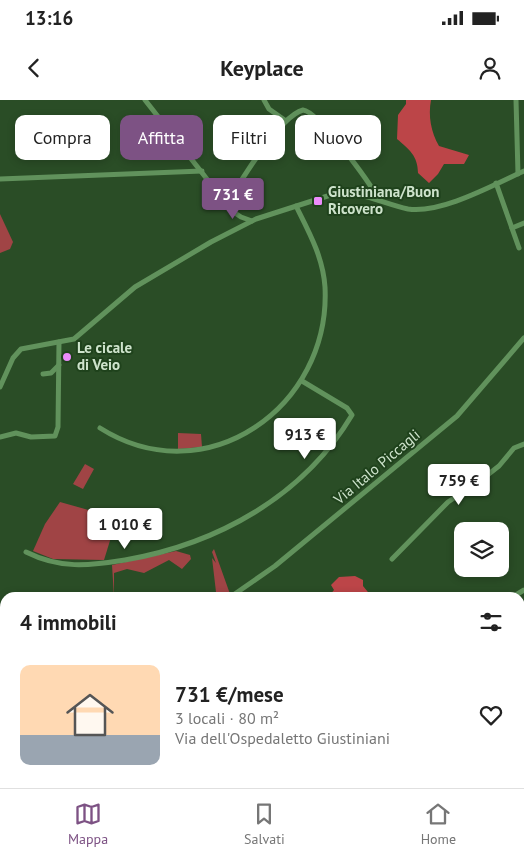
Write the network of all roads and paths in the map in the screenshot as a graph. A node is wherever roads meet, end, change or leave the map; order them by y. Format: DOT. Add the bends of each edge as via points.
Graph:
graph roads {
  1 [pos="145,100"];
  2 [pos="264,100"];
  3 [pos="516,100"];
  4 [pos="286,121"];
  5 [pos="202,171"];
  6 [pos="524,171"];
  7 [pos="518,174"];
  8 [pos="0,179"];
  9 [pos="496,183"];
  10 [pos="370,186"];
  11 [pos="370,197"];
  12 [pos="379,200"];
  13 [pos="227,204"];
  14 [pos="296,206"];
  15 [pos="253,221"];
  16 [pos="524,223"];
  17 [pos="512,228"];
  18 [pos="519,248"];
  19 [pos="524,338"];
  20 [pos="60,342"];
  21 [pos="59,364"];
  22 [pos="43,374"];
  23 [pos="302,381"];
  24 [pos="0,387"];
  25 [pos="100,428"];
  26 [pos="0,437"];
  27 [pos="524,444"];
  28 [pos="26,552"];
  29 [pos="392,560"];
  30 [pos="238,592"];
  1 -- 5 [label="street"];
  2 -- 4 [label="street" via="269,109"];
  3 -- 7 [label="street"];
  4 -- 10 [label="street" via="299,110 312,113 348,154"];
  4 -- 13 [label="street" via="250,167"];
  5 -- 8 [label="street"];
  5 -- 13 [label="street"];
  6 -- 7 [label="street"];
  7 -- 9 [label="street"];
  9 -- 12 [label="street" via="432,209 408,209"];
  9 -- 17 [label="street"];
  10 -- 11 [label="street"];
  10 -- 12 [label="street"];
  11 -- 12 [label="street"];
  11 -- 14 [label="street" via="340,192"];
  13 -- 15 [label="street" via="238,216"];
  14 -- 15 [label="street"];
  14 -- 23 [label="street" via="318,253 325,296 318,346"];
  15 -- 20 [label="street" via="146,279 80,335"];
  16 -- 17 [label="street"];
  17 -- 18 [label="street"];
  19 -- 30 [label="street, Via Italo Piccagli" via="454,418 275,566"];
  20 -- 21 [label="street"];
  20 -- 24 [label="street" via="19,350"];
  21 -- 22 [label="street" via="51,373"];
  21 -- 26 [label="street" via="58,427 54,439 16,433"];
  23 -- 25 [label="street" via="269,417 218,447 158,450 124,441"];
  23 -- 28 [label="street" via="347,408 352,415 305,475 249,516 202,540 112,562 64,565 44,561"];
  27 -- 29 [label="street" via="514,448 497,468 448,502"];
}
